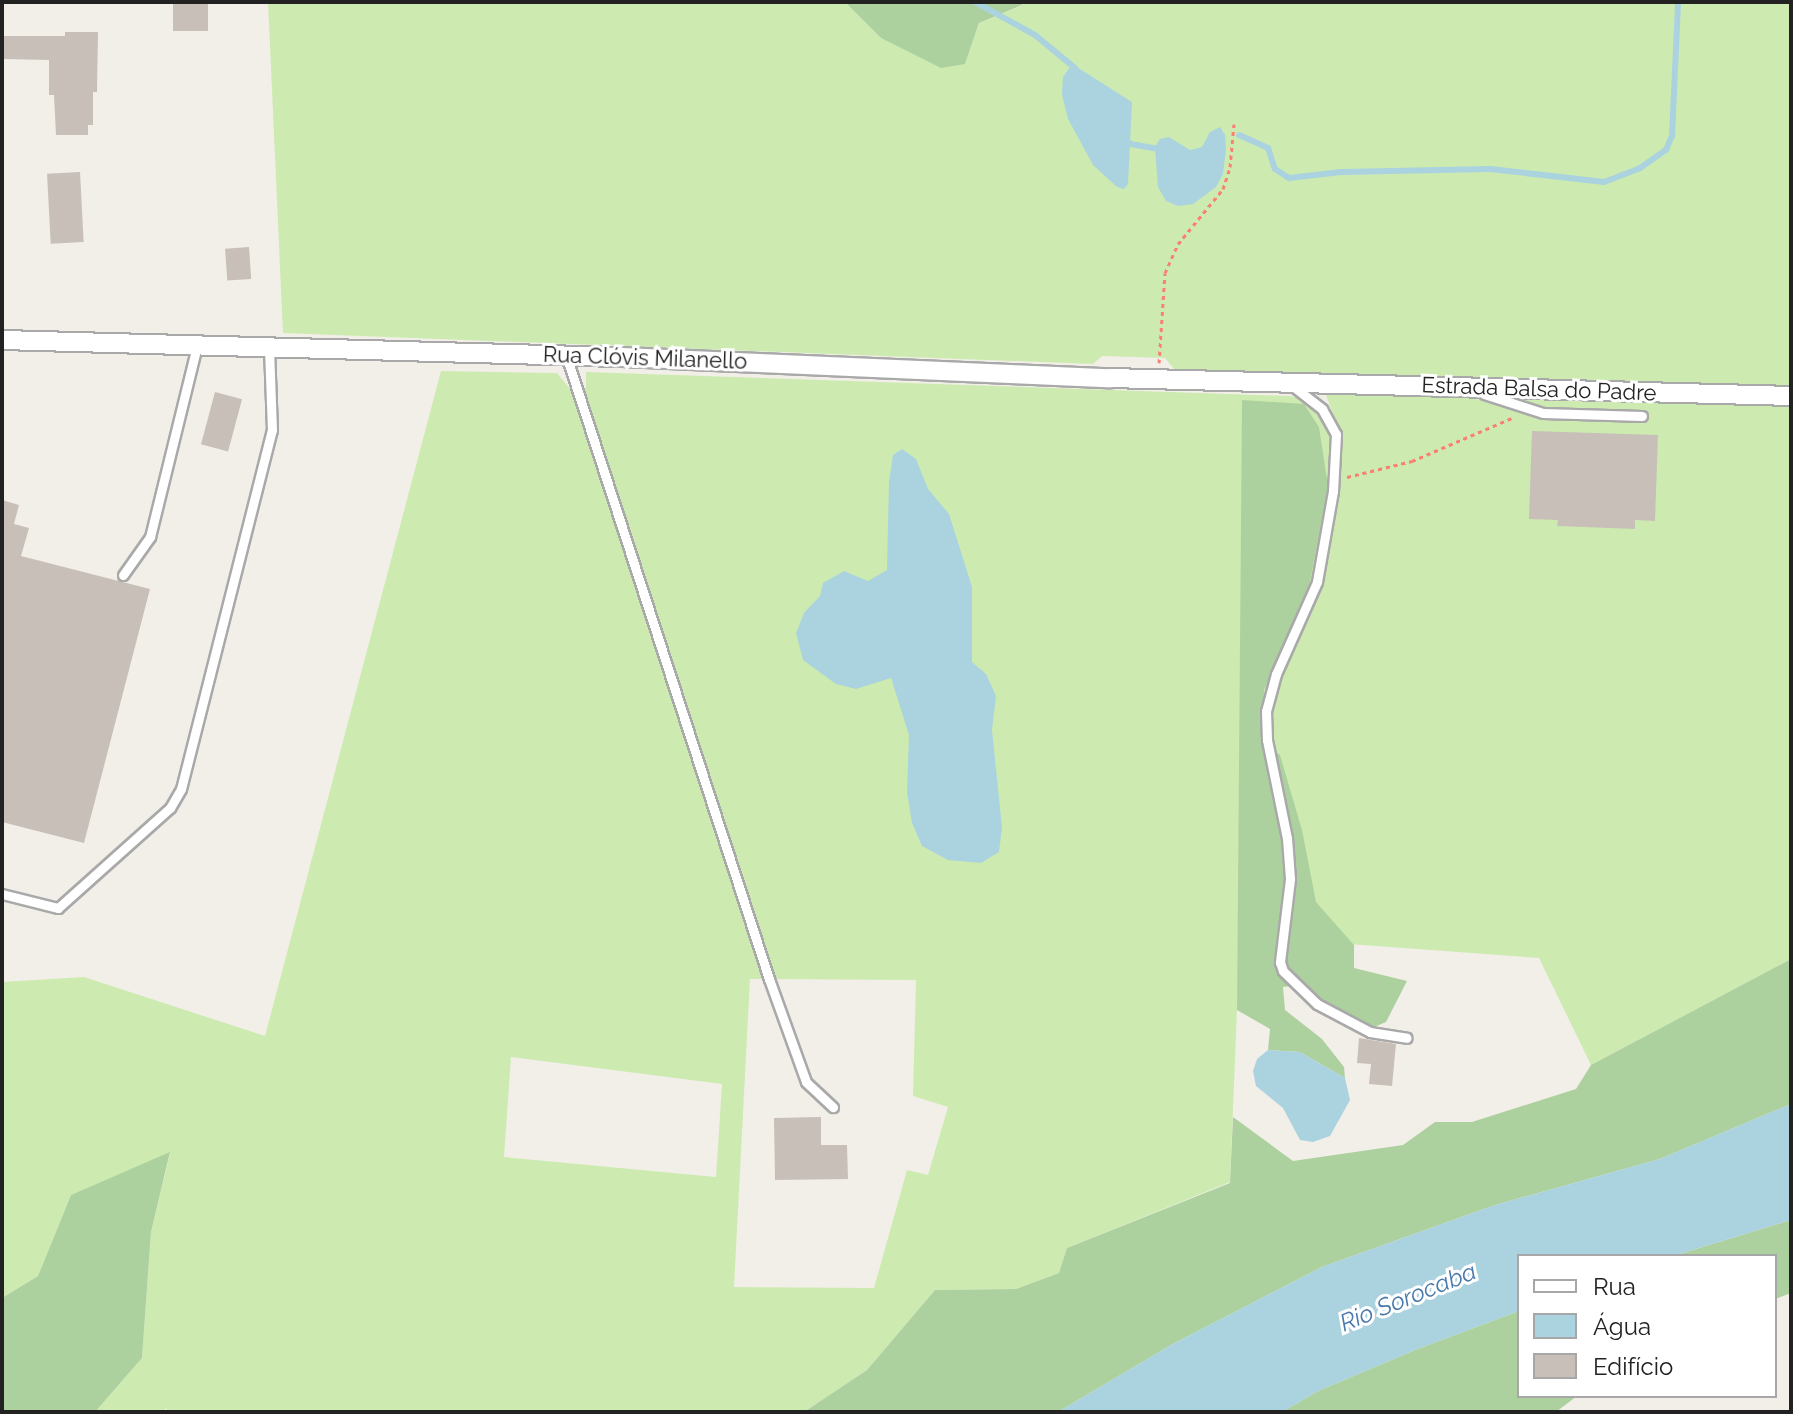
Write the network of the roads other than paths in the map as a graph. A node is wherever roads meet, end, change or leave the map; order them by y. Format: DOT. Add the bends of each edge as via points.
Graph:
graph roads {
  1 [pos="2,340"];
  2 [pos="197,345"];
  3 [pos="269,347"];
  4 [pos="566,355"];
  5 [pos="1288,382"];
  6 [pos="1475,387"];
  7 [pos="1791,396"];
  8 [pos="1642,416"];
  9 [pos="123,575"];
  10 [pos="2,894"];
  11 [pos="1407,1038"];
  12 [pos="833,1107"];
  1 -- 2 [label="street, Rua Clóvis Milanello"];
  2 -- 3 [label="street, Rua Clóvis Milanello"];
  2 -- 9 [label="lane" via="150,537"];
  3 -- 4 [label="street, Rua Clóvis Milanello"];
  3 -- 10 [label="lane" via="272,430 181,789 170,808 58,908"];
  4 -- 5 [label="street, Rua Clóvis Milanello"];
  4 -- 12 [label="lane" via="769,979 806,1082"];
  5 -- 6 [label="street, Estrada Balsa do Padre"];
  5 -- 11 [label="lane" via="1322,409 1335,427 1333,491 1317,582 1276,674 1266,711 1290,879 1280,962 1317,1004 1370,1032"];
  6 -- 7 [label="street, Estrada Balsa do Padre"];
  6 -- 8 [label="lane" via="1543,413"];
}
